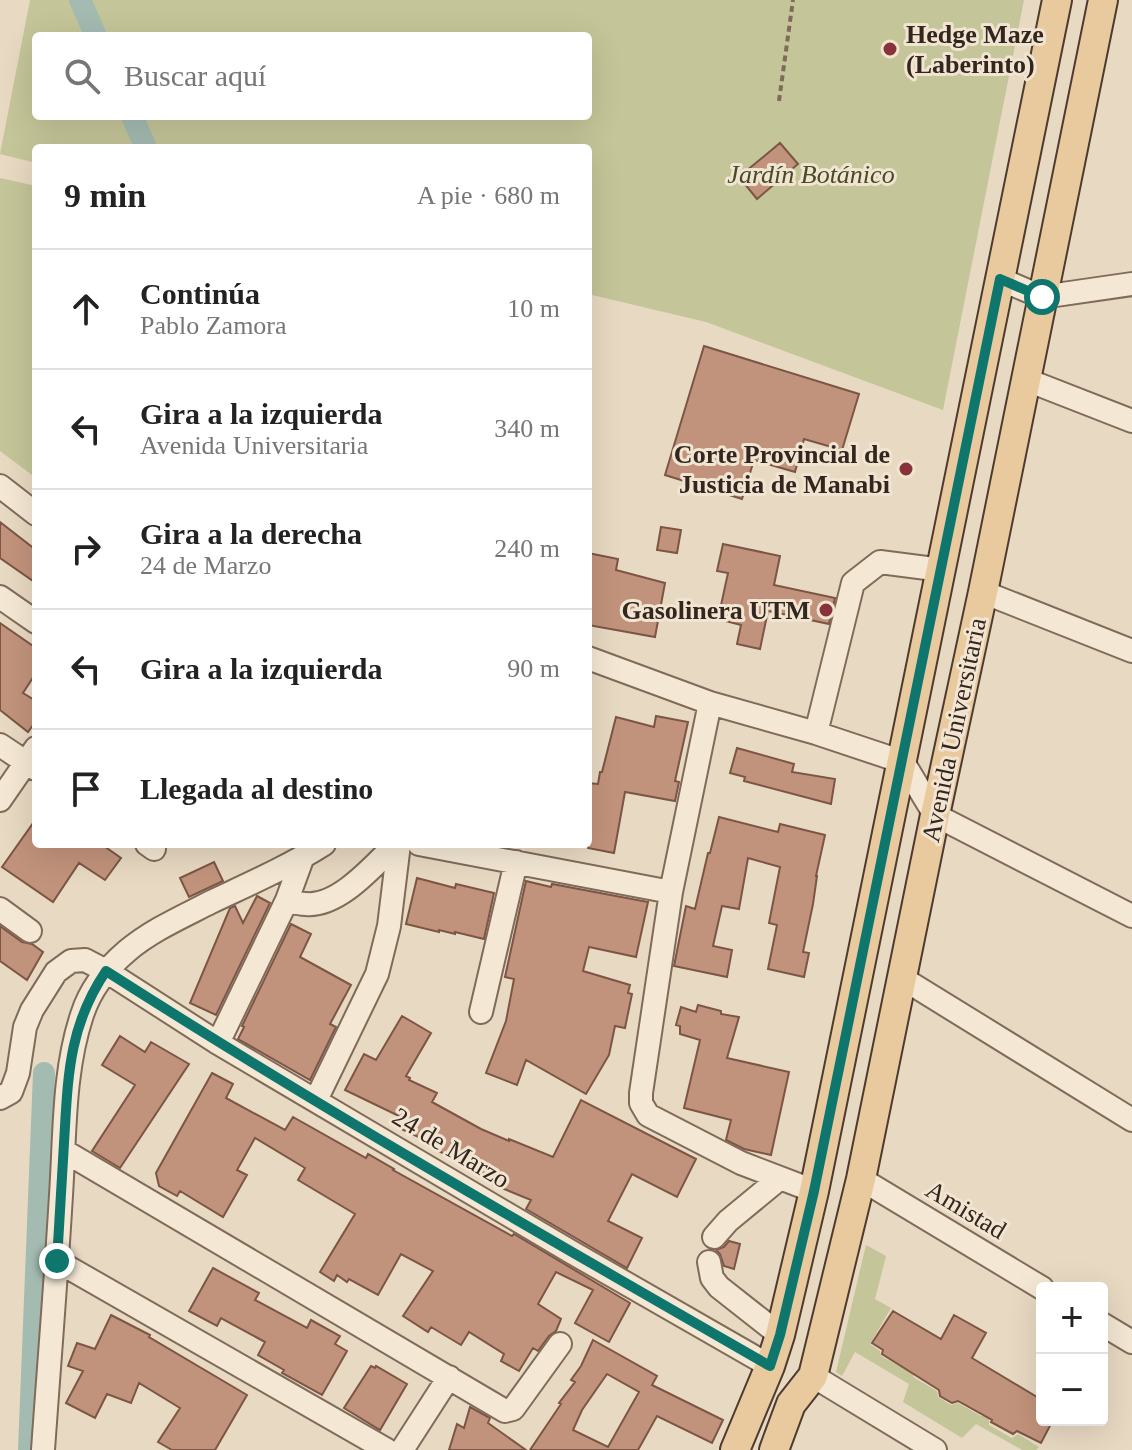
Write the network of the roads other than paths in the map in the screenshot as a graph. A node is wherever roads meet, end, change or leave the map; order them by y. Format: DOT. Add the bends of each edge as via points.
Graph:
graph roads {
  1 [pos="1057,0"];
  2 [pos="1103,0"];
  3 [pos="1000,279"];
  4 [pos="1132,284"];
  5 [pos="1042,297"];
  6 [pos="1027,380"];
  7 [pos="1132,421"];
  8 [pos="0,486"];
  9 [pos="32,511"];
  10 [pos="942,570"];
  11 [pos="983,592"];
  12 [pos="0,597"];
  13 [pos="32,619"];
  14 [pos="1132,651"];
  15 [pos="592,659"];
  16 [pos="710,703"];
  17 [pos="816,733"];
  18 [pos="0,745"];
  19 [pos="32,760"];
  20 [pos="32,761"];
  21 [pos="903,762"];
  22 [pos="0,800"];
  23 [pos="935,815"];
  24 [pos="318,848"];
  25 [pos="393,848"];
  26 [pos="398,848"];
  27 [pos="441,848"];
  28 [pos="302,859"];
  29 [pos="516,862"];
  30 [pos="671,892"];
  31 [pos="287,900"];
  32 [pos="0,909"];
  33 [pos="1132,916"];
  34 [pos="30,931"];
  35 [pos="106,971"];
  36 [pos="902,978"];
  37 [pos="481,1012"];
  38 [pos="218,1043"];
  39 [pos="9,1068"];
  40 [pos="0,1098"];
  41 [pos="316,1100"];
  42 [pos="1132,1120"];
  43 [pos="64,1151"];
  44 [pos="779,1179"];
  45 [pos="861,1179"];
  46 [pos="814,1191"];
  47 [pos="714,1237"];
  48 [pos="57,1261"];
  49 [pos="709,1262"];
  50 [pos="1036,1284"];
  51 [pos="1108,1328"];
  52 [pos="780,1335"];
  53 [pos="1132,1342"];
  54 [pos="560,1344"];
  55 [pos="770,1366"];
  56 [pos="813,1376"];
  57 [pos="449,1377"];
  58 [pos="43,1450"];
  59 [pos="387,1450"];
  60 [pos="402,1450"];
  61 [pos="735,1450"];
  62 [pos="774,1450"];
  63 [pos="935,1450"];
  1 -- 3 [label="main road, Avenida Universitaria"];
  2 -- 5 [label="main road, Avenida Universitaria"];
  3 -- 5 [label="street"];
  3 -- 10 [label="main road, Avenida Universitaria"];
  4 -- 5 [label="street"];
  5 -- 6 [label="main road, Avenida Universitaria"];
  6 -- 7 [label="street"];
  6 -- 11 [label="main road, Avenida Universitaria"];
  8 -- 9 [label="street"];
  10 -- 17 [label="street" via="880,562 853,583"];
  10 -- 21 [label="main road, Avenida Universitaria"];
  11 -- 14 [label="street"];
  11 -- 23 [label="main road, Avenida Universitaria"];
  12 -- 13 [label="street"];
  15 -- 16 [label="street"];
  16 -- 17 [label="street"];
  16 -- 30 [label="street"];
  17 -- 21 [label="street"];
  18 -- 19 [label="street"];
  20 -- 22 [label="street"];
  21 -- 23 [label="street"];
  21 -- 46 [label="main road, Avenida Universitaria"];
  23 -- 33 [label="street"];
  23 -- 36 [label="main road, Avenida Universitaria"];
  24 -- 28 [label="street"];
  25 -- 31 [label="street" via="334,897 308,905"];
  26 -- 41 [label="street" via="389,926 377,974"];
  27 -- 29 [label="street"];
  28 -- 31 [label="street"];
  28 -- 35 [label="street" via="149,934"];
  29 -- 30 [label="street"];
  29 -- 37 [label="street"];
  30 -- 44 [label="street" via="641,1103 648,1115"];
  31 -- 38 [label="street"];
  32 -- 34 [label="street"];
  35 -- 38 [label="street, 24 de Marzo"];
  35 -- 39 [label="street, 24 de Marzo" via="85,960 71,961 56,972 32,1010"];
  35 -- 43 [label="street" via="83,1011 74,1041"];
  36 -- 42 [label="street"];
  36 -- 45 [label="main road, Avenida Universitaria"];
  38 -- 41 [label="street, 24 de Marzo"];
  39 -- 40 [label="street" via="11,1092"];
  41 -- 55 [label="street, 24 de Marzo"];
  43 -- 48 [label="street"];
  43 -- 57 [label="street"];
  44 -- 46 [label="street"];
  44 -- 47 [label="street"];
  45 -- 50 [label="street, Amistad"];
  45 -- 56 [label="main road, Avenida Universitaria"];
  46 -- 52 [label="main road, Avenida Universitaria"];
  48 -- 58 [label="street"];
  48 -- 59 [label="street"];
  49 -- 52 [label="street" via="719,1287"];
  51 -- 53 [label="street"];
  52 -- 55 [label="main road, Avenida Universitaria"];
  54 -- 57 [label="street" via="513,1409 498,1408"];
  55 -- 61 [label="main road, Avenida Universitaria"];
  56 -- 62 [label="main road, Avenida Universitaria" via="791,1404"];
  56 -- 63 [label="street"];
  57 -- 60 [label="street"];
}
